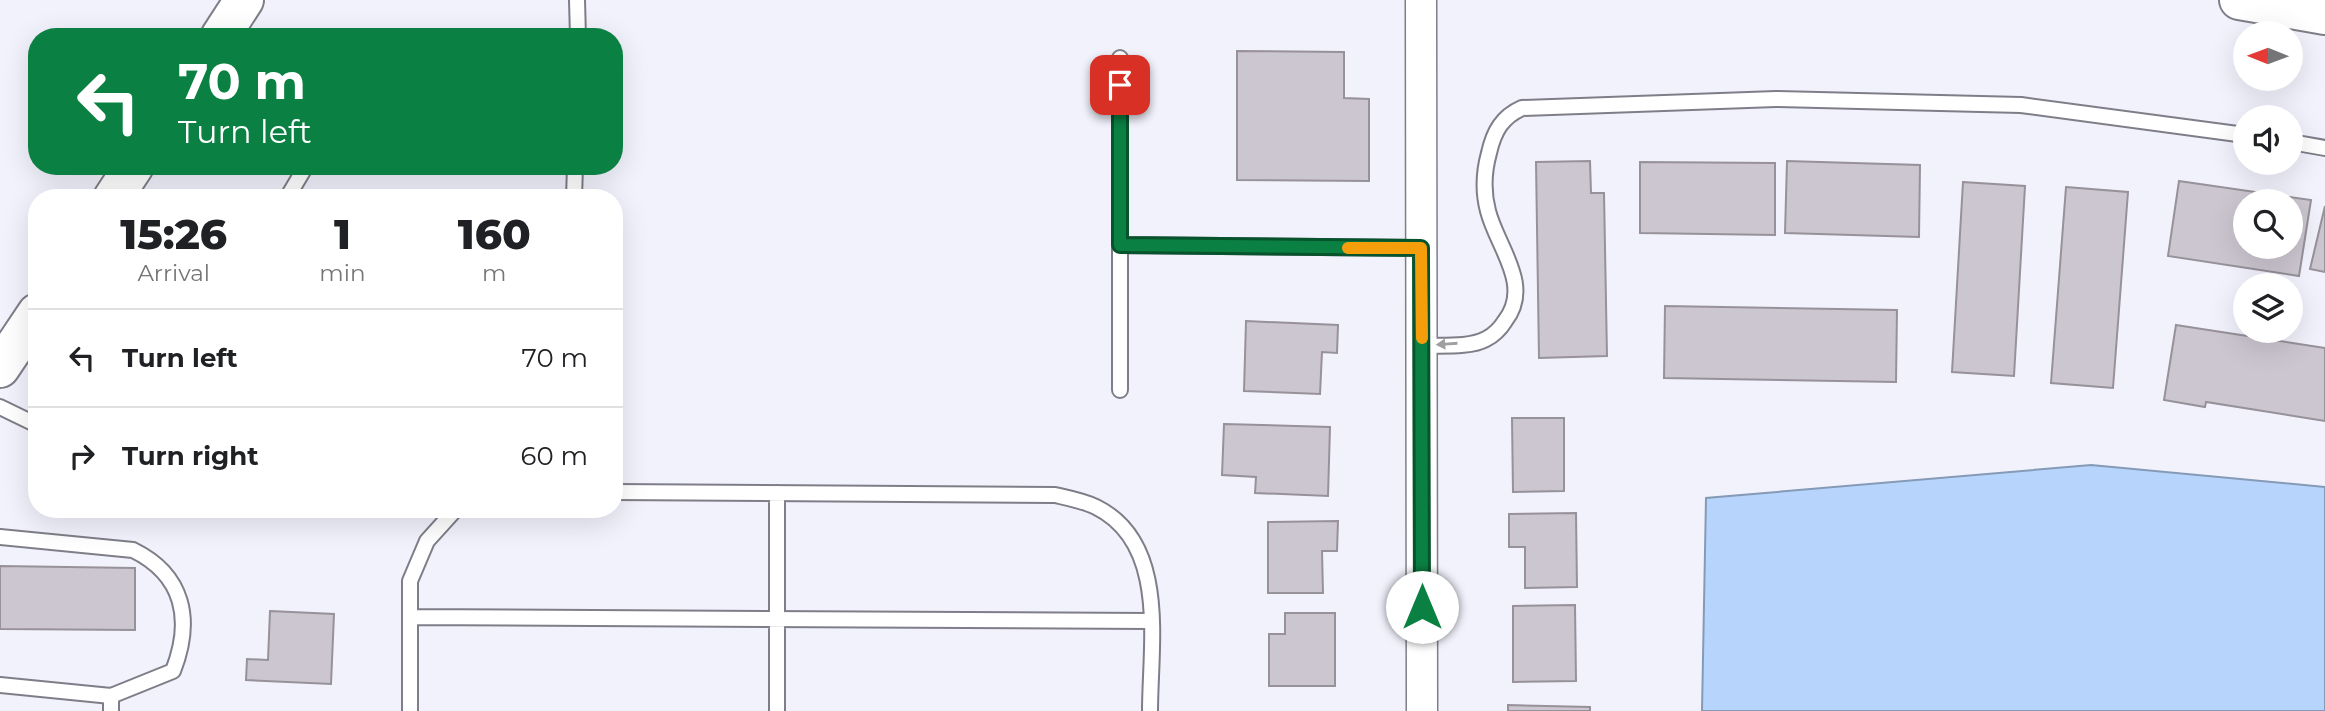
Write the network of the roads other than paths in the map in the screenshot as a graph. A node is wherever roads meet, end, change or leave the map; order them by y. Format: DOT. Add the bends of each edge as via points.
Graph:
graph roads {
  1 [pos="244,0"];
  2 [pos="577,0"];
  3 [pos="1421,0"];
  4 [pos="2239,0"];
  5 [pos="2325,15"];
  6 [pos="226,28"];
  7 [pos="578,28"];
  8 [pos="1120,58"];
  9 [pos="2233,133"];
  10 [pos="2303,144"];
  11 [pos="2325,148"];
  12 [pos="1120,245"];
  13 [pos="1421,248"];
  14 [pos="28,326"];
  15 [pos="1422,346"];
  16 [pos="0,368"];
  17 [pos="1119,390"];
  18 [pos="0,407"];
  19 [pos="28,421"];
  20 [pos="623,492"];
  21 [pos="778,493"];
  22 [pos="447,518"];
  23 [pos="0,537"];
  24 [pos="410,617"];
  25 [pos="777,617"];
  26 [pos="1150,621"];
  27 [pos="0,685"];
  28 [pos="111,704"];
  29 [pos="410,711"];
  30 [pos="777,711"];
  31 [pos="1150,711"];
  32 [pos="1422,711"];
  1 -- 6 [label="main road"];
  2 -- 7 [label="lane"];
  3 -- 13 [label="street"];
  4 -- 5 [label="main road"];
  8 -- 12 [label="lane"];
  9 -- 15 [label="lane, one-way" via="2021,105 1776,99 1522,108 1506,116 1496,130 1485,184 1487,209 1513,272 1516,294 1512,314 1485,340"];
  10 -- 11 [label="lane"];
  12 -- 13 [label="lane"];
  12 -- 17 [label="lane"];
  13 -- 15 [label="street"];
  14 -- 16 [label="main road"];
  15 -- 32 [label="street"];
  18 -- 19 [label="lane"];
  20 -- 21 [label="lane"];
  21 -- 25 [label="lane"];
  21 -- 26 [label="lane" via="1055,495 1098,508 1142,554 1149,579"];
  22 -- 24 [label="lane" via="416,561 410,581"];
  23 -- 28 [label="lane" via="133,550 151,559 178,590 183,637 173,671"];
  24 -- 25 [label="lane"];
  24 -- 29 [label="lane"];
  25 -- 26 [label="lane"];
  25 -- 30 [label="lane"];
  26 -- 31 [label="lane"];
  27 -- 28 [label="lane"];
}
